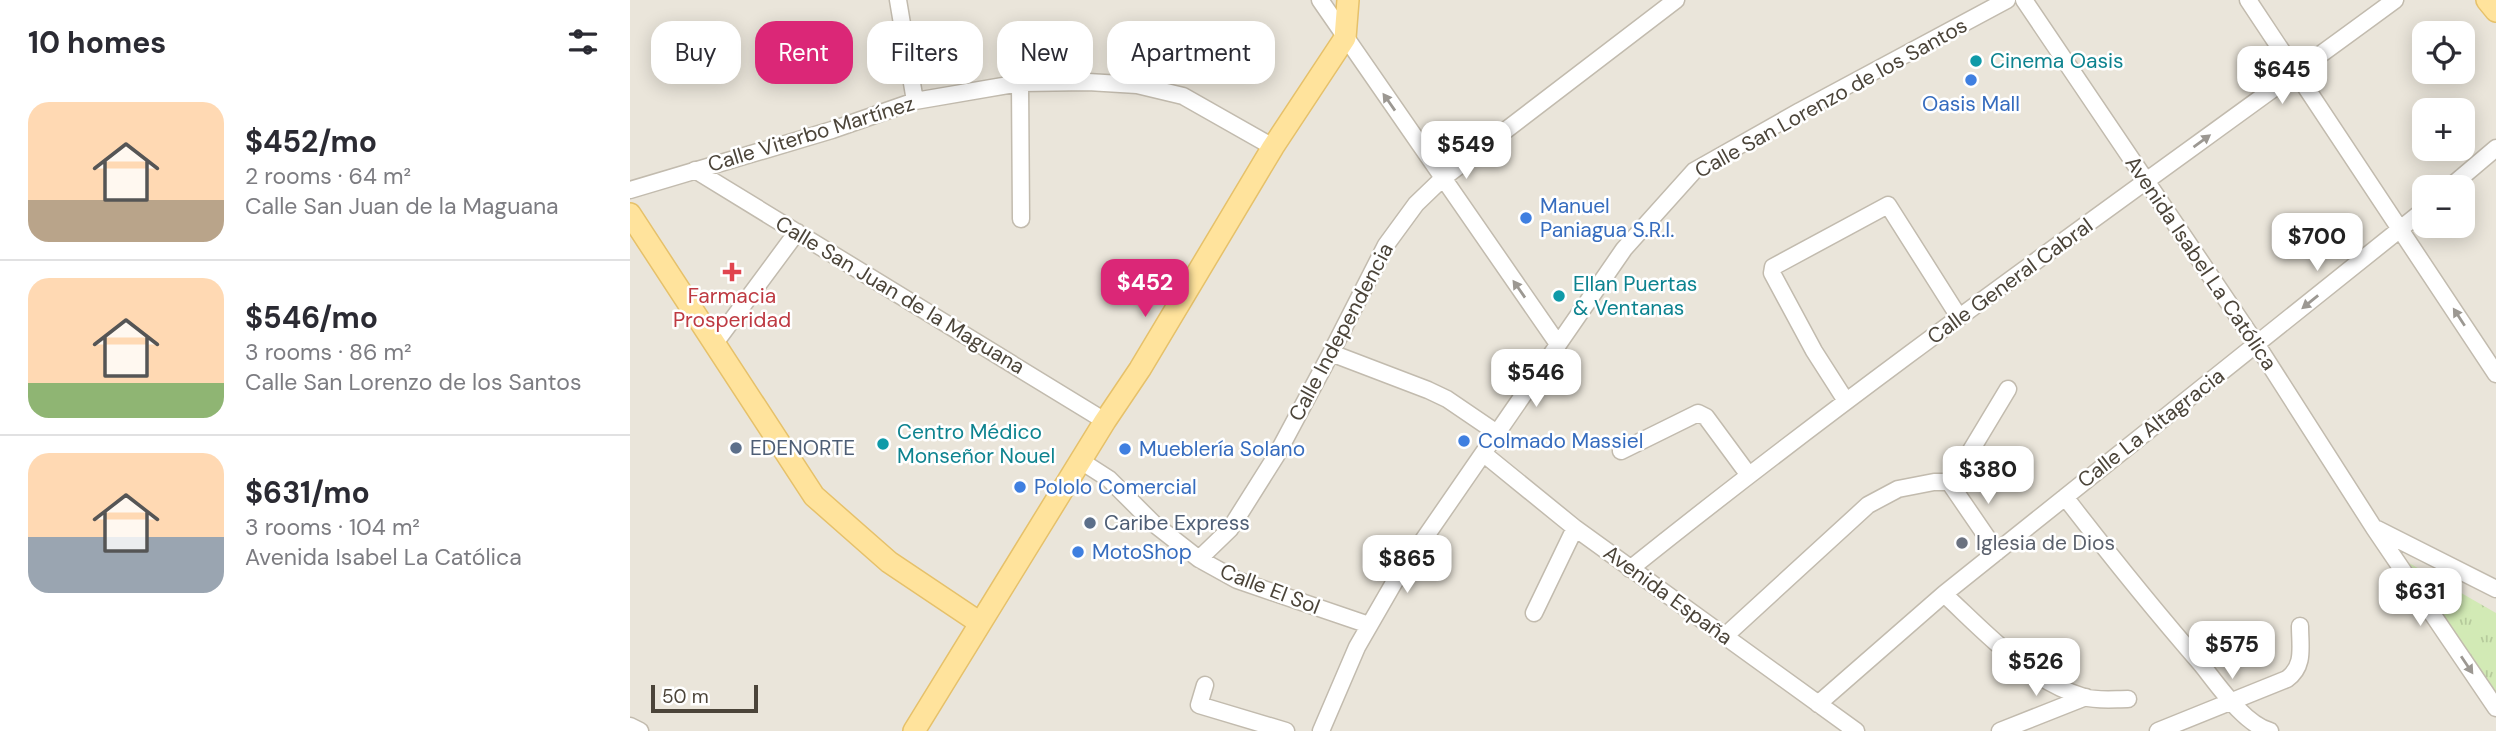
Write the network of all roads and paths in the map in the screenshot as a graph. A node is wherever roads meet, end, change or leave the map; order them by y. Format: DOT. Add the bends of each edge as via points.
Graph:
graph roads {
  1 [pos="898,0"];
  2 [pos="1320,0"];
  3 [pos="1348,0"];
  4 [pos="1676,0"];
  5 [pos="2007,0"];
  6 [pos="2024,0"];
  7 [pos="2248,0"];
  8 [pos="2395,0"];
  9 [pos="2487,0"];
  10 [pos="2496,11"];
  11 [pos="1345,38"];
  12 [pos="2297,72"];
  13 [pos="1093,82"];
  14 [pos="1014,84"];
  15 [pos="1020,84"];
  16 [pos="915,101"];
  17 [pos="1273,147"];
  18 [pos="2496,148"];
  19 [pos="695,170"];
  20 [pos="2464,175"];
  21 [pos="1442,179"];
  22 [pos="2147,181"];
  23 [pos="630,190"];
  24 [pos="630,214"];
  25 [pos="1021,219"];
  26 [pos="2412,220"];
  27 [pos="2401,229"];
  28 [pos="797,232"];
  29 [pos="1959,317"];
  30 [pos="715,343"];
  31 [pos="1558,344"];
  32 [pos="2257,345"];
  33 [pos="1332,353"];
  34 [pos="2496,374"];
  35 [pos="2008,389"];
  36 [pos="1846,401"];
  37 [pos="1105,421"];
  38 [pos="1497,433"];
  39 [pos="1620,451"];
  40 [pos="1484,454"];
  41 [pos="1081,461"];
  42 [pos="1748,474"];
  43 [pos="1949,482"];
  44 [pos="2065,497"];
  45 [pos="1575,528"];
  46 [pos="2374,528"];
  47 [pos="1997,552"];
  48 [pos="1199,559"];
  49 [pos="1630,569"];
  50 [pos="2496,589"];
  51 [pos="1944,594"];
  52 [pos="1534,613"];
  53 [pos="980,623"];
  54 [pos="1369,625"];
  55 [pos="2300,626"];
  56 [pos="1725,636"];
  57 [pos="1205,685"];
  58 [pos="2085,697"];
  59 [pos="2128,699"];
  60 [pos="2232,701"];
  61 [pos="1818,704"];
  62 [pos="2496,708"];
  63 [pos="630,726"];
  64 [pos="640,731"];
  65 [pos="914,731"];
  66 [pos="1286,731"];
  67 [pos="1321,731"];
  68 [pos="1856,731"];
  69 [pos="2000,731"];
  70 [pos="2158,731"];
  71 [pos="2270,731"];
  1 -- 16 [label="street"];
  2 -- 11 [label="street"];
  3 -- 11 [label="main road"];
  4 -- 21 [label="street, Calle Independencia"];
  5 -- 31 [label="street, Calle San Lorenzo de los Santos" via="1694,171 1624,248"];
  6 -- 22 [label="street, Avenida Isabel La Católica"];
  7 -- 12 [label="street"];
  8 -- 12 [label="street, Calle General Cabral"];
  9 -- 10 [label="main road"];
  11 -- 17 [label="main road"];
  21 -- 11 [label="street, one-way"];
  22 -- 12 [label="street, Calle General Cabral, one-way"];
  12 -- 27 [label="street"];
  13 -- 17 [label="street, Calle Viterbo Martínez" via="1137,85 1183,96"];
  14 -- 16 [label="street, Calle Viterbo Martínez"];
  15 -- 25 [label="street"];
  16 -- 19 [label="street, Calle Viterbo Martínez"];
  17 -- 37 [label="main road"];
  18 -- 20 [label="street"];
  19 -- 23 [label="street, Calle Viterbo Martínez"];
  19 -- 28 [label="street, Calle San Juan de la Maguana"];
  31 -- 21 [label="street, one-way"];
  21 -- 33 [label="street, Calle Independencia" via="1416,204 1386,245"];
  22 -- 29 [label="street, Calle General Cabral"];
  22 -- 32 [label="street, Avenida Isabel La Católica"];
  24 -- 30 [label="main road"];
  26 -- 27 [label="street, Calle La Altagracia"];
  27 -- 32 [label="street, Calle La Altagracia, one-way"];
  34 -- 27 [label="street, one-way"];
  28 -- 30 [label="street"];
  28 -- 37 [label="street, Calle San Juan de la Maguana"];
  29 -- 36 [label="street, Calle General Cabral"];
  29 -- 36 [label="street" via="1888,205 1773,267 1804,335"];
  30 -- 53 [label="main road" via="814,496 889,562"];
  31 -- 38 [label="street, Calle San Lorenzo de los Santos"];
  32 -- 44 [label="street, Calle La Altagracia"];
  32 -- 46 [label="street, Avenida Isabel La Católica"];
  33 -- 38 [label="street" via="1447,399"];
  33 -- 48 [label="street, Calle Independencia" via="1230,528"];
  35 -- 43 [label="street"];
  36 -- 42 [label="street, Calle General Cabral"];
  37 -- 41 [label="main road"];
  38 -- 40 [label="street, Calle San Lorenzo de los Santos"];
  39 -- 42 [label="street" via="1698,413 1706,417"];
  40 -- 45 [label="street, Avenida España"];
  40 -- 54 [label="street, Calle San Lorenzo de los Santos"];
  41 -- 48 [label="street, Calle El Sol" via="1109,479 1153,523"];
  41 -- 53 [label="main road"];
  42 -- 49 [label="street, Calle General Cabral"];
  43 -- 47 [label="street"];
  43 -- 56 [label="street" via="1898,489 1868,505"];
  44 -- 47 [label="street, Calle La Altagracia"];
  44 -- 60 [label="street"];
  45 -- 49 [label="street, Avenida España"];
  45 -- 52 [label="street"];
  46 -- 50 [label="street"];
  46 -- 62 [label="street, Avenida Isabel La Católica, one-way"];
  47 -- 51 [label="street, Calle La Altagracia"];
  48 -- 54 [label="street, Calle El Sol" via="1237,580"];
  49 -- 56 [label="street, Avenida España"];
  51 -- 58 [label="street" via="2012,657"];
  51 -- 61 [label="street, Calle La Altagracia"];
  53 -- 65 [label="main road"];
  54 -- 67 [label="street, Calle San Lorenzo de los Santos"];
  55 -- 60 [label="street" via="2300,662 2295,673"];
  56 -- 61 [label="street, Avenida España"];
  57 -- 66 [label="street" via="1199,705"];
  58 -- 59 [label="street"];
  58 -- 69 [label="street"];
  60 -- 70 [label="street"];
  60 -- 71 [label="street" via="2253,724"];
  61 -- 68 [label="street, Avenida España"];
  63 -- 64 [label="street"];
}
